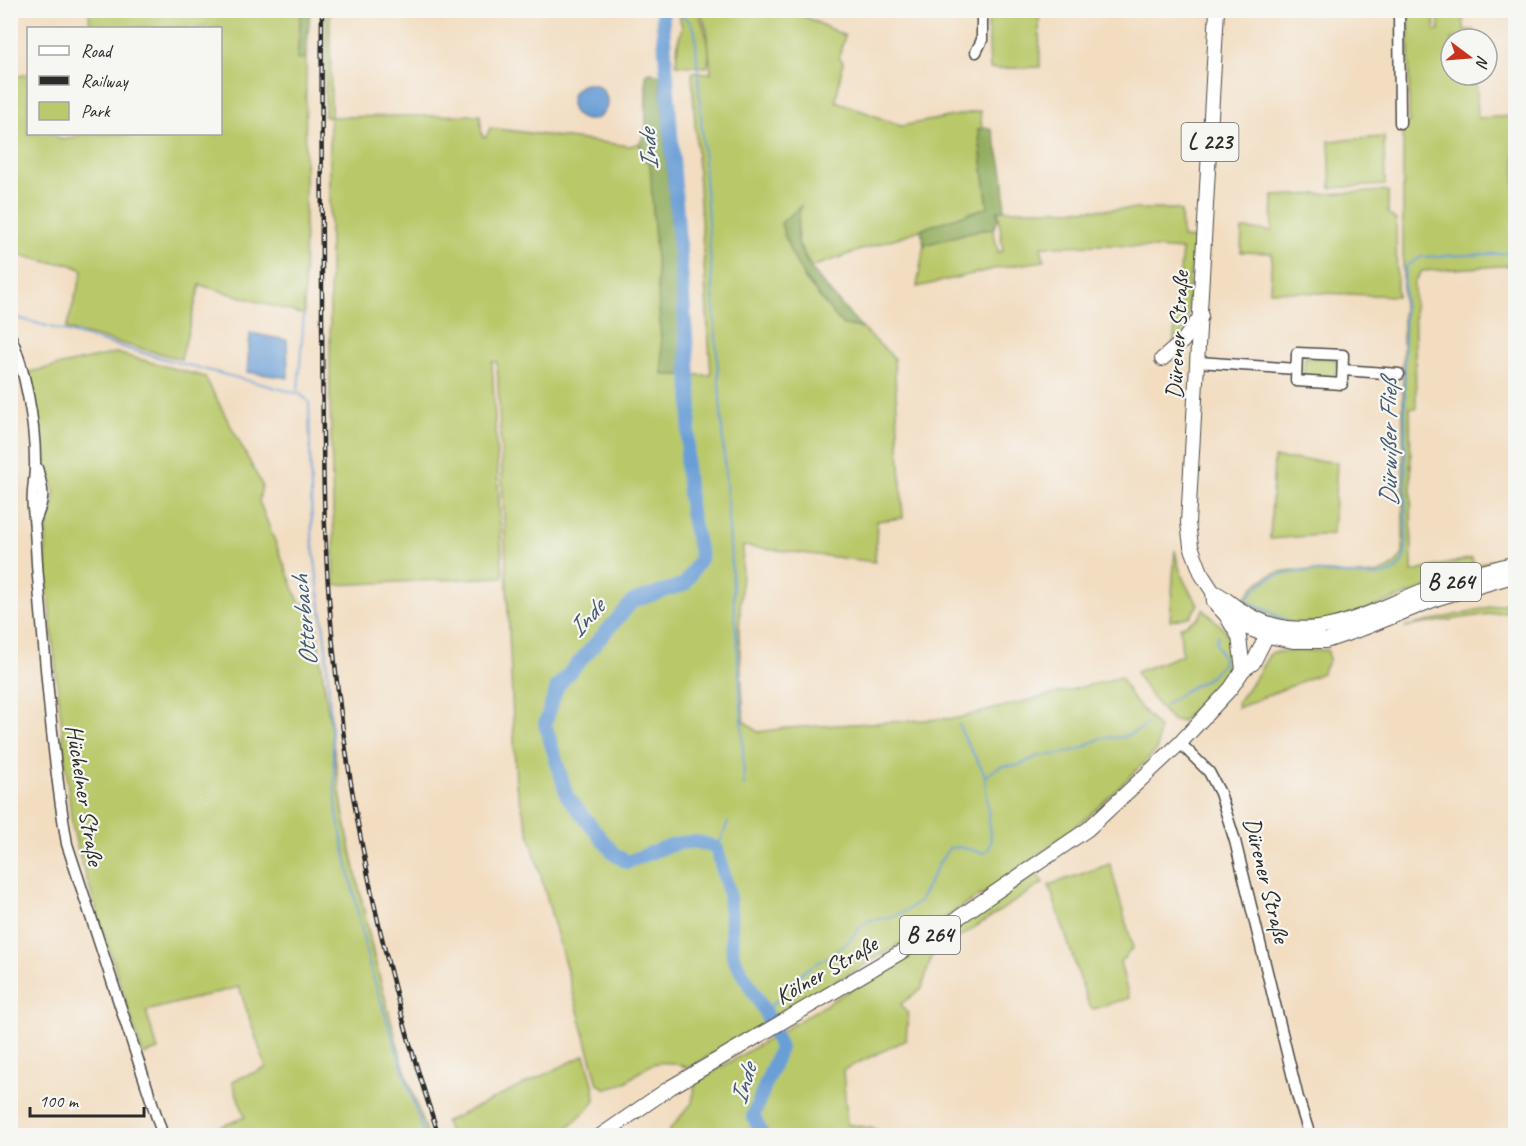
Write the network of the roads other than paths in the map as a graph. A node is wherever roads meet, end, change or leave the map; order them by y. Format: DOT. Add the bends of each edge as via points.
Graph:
graph roads {
  1 [pos="982,10"];
  2 [pos="1217,10"];
  3 [pos="1399,10"];
  4 [pos="976,52"];
  5 [pos="1400,123"];
  6 [pos="1201,316"];
  7 [pos="10,335"];
  8 [pos="1162,359"];
  9 [pos="1198,362"];
  10 [pos="1296,369"];
  11 [pos="1343,370"];
  12 [pos="1399,374"];
  13 [pos="1515,563"];
  14 [pos="1515,575"];
  15 [pos="1213,591"];
  16 [pos="1226,615"];
  17 [pos="1265,629"];
  18 [pos="1243,670"];
  19 [pos="1180,743"];
  20 [pos="163,1136"];
  21 [pos="600,1136"];
  22 [pos="1310,1136"];
  1 -- 4 [label="street" via="982,39"];
  2 -- 6 [label="main road, Dürener Straße / L 223"];
  3 -- 5 [label="street"];
  6 -- 8 [label="main road" via="1183,341"];
  6 -- 9 [label="main road, Dürener Straße / L 223"];
  7 -- 20 [label="street, Hüchelner Straße" via="33,428 38,576 67,844"];
  9 -- 10 [label="street"];
  9 -- 15 [label="main road, Dürener Straße / L 223" via="1188,535 1196,562"];
  10 -- 11 [label="street" via="1296,381 1342,384"];
  10 -- 11 [label="street" via="1297,353 1343,355"];
  11 -- 12 [label="street"];
  13 -- 17 [label="main road, B 264" via="1435,586 1324,629"];
  14 -- 17 [label="main road, B 264" via="1438,598 1326,640 1293,641"];
  15 -- 16 [label="main road, Dürener Straße / L 223" via="1214,602"];
  15 -- 17 [label="main road, L 223"];
  16 -- 17 [label="main road"];
  16 -- 18 [label="main road, Dürener Straße" via="1239,637"];
  17 -- 18 [label="main road, B 264" via="1252,663"];
  18 -- 19 [label="main road, B 264"];
  19 -- 21 [label="main road, Kölner Straße / B 264" via="1098,820 1031,870 949,924 671,1087"];
  19 -- 22 [label="street, Dürener Straße" via="1209,772 1220,793"];
}
